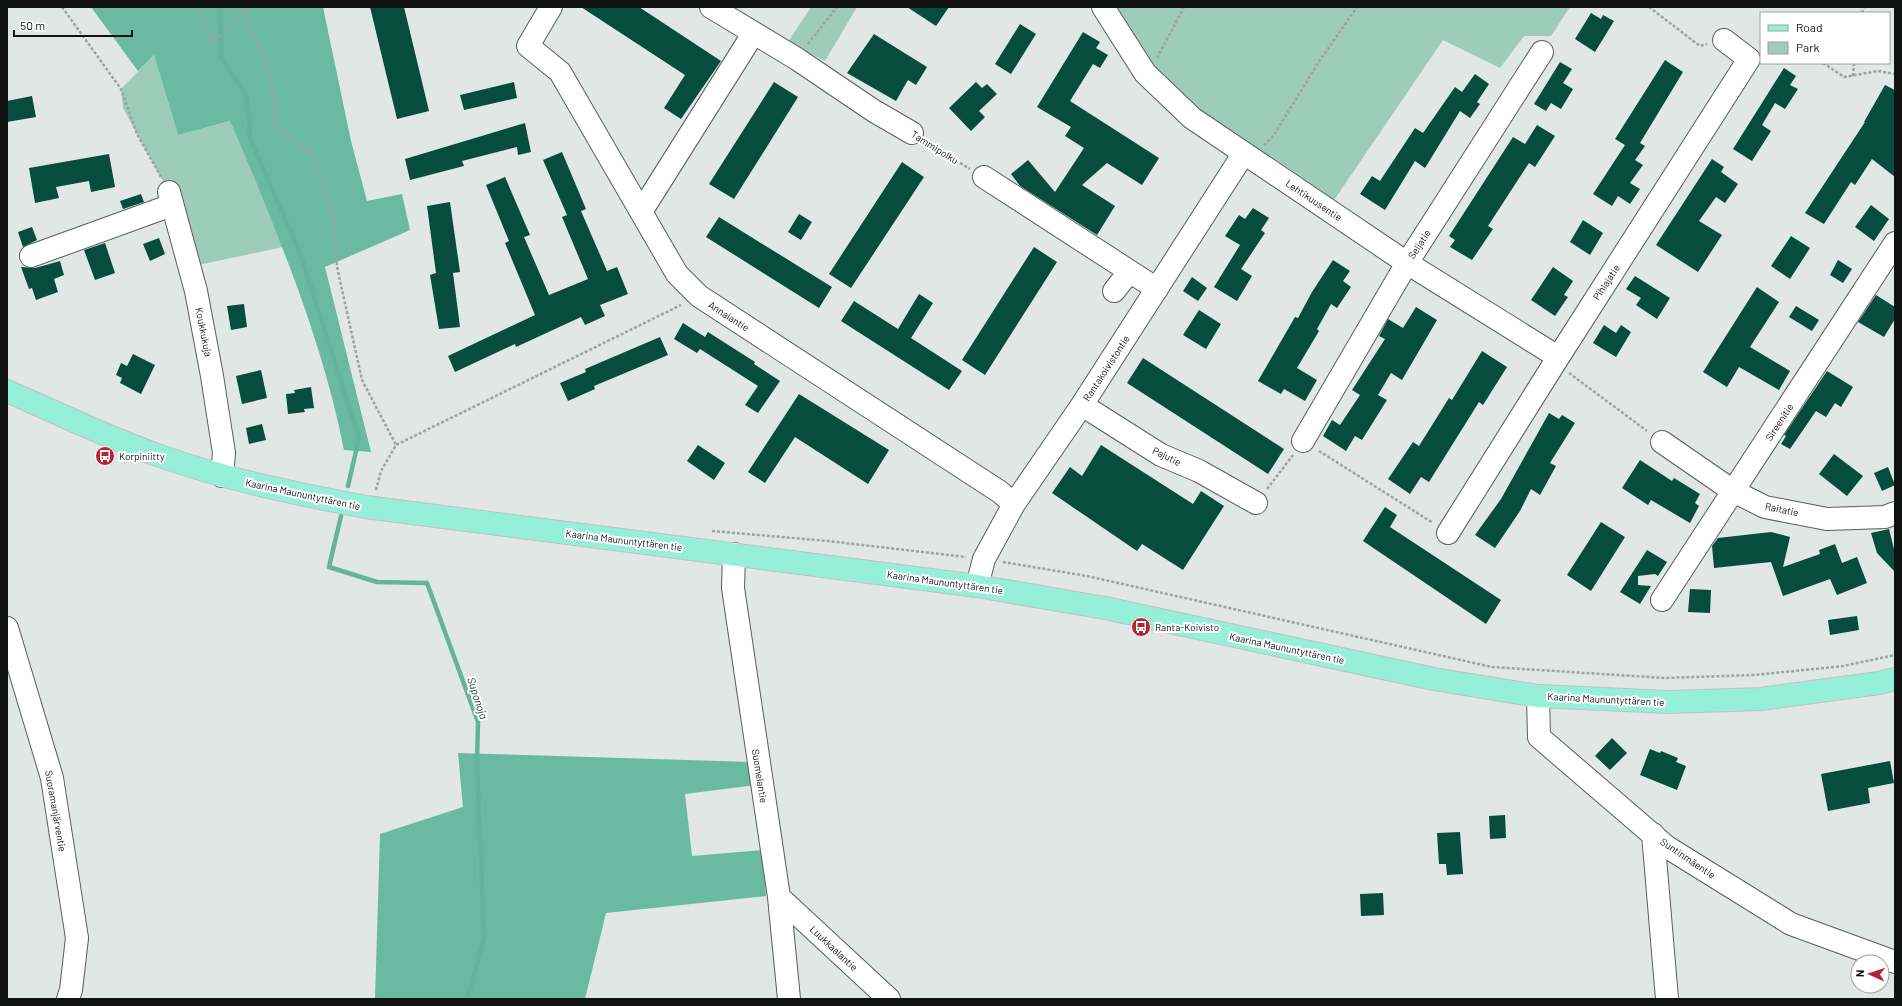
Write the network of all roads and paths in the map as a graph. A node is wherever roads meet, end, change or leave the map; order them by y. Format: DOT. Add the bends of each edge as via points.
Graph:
graph roads {
  1 [pos="62,7"];
  2 [pos="200,7"];
  3 [pos="551,7"];
  4 [pos="711,7"];
  5 [pos="837,7"];
  6 [pos="1103,7"];
  7 [pos="1184,7"];
  8 [pos="1357,7"];
  9 [pos="1649,7"];
  10 [pos="246,8"];
  11 [pos="753,34"];
  12 [pos="1724,40"];
  13 [pos="1542,52"];
  14 [pos="798,59"];
  15 [pos="1824,64"];
  16 [pos="1854,64"];
  17 [pos="1145,73"];
  18 [pos="1895,74"];
  19 [pos="1853,76"];
  20 [pos="912,133"];
  21 [pos="1247,156"];
  22 [pos="984,177"];
  23 [pos="170,198"];
  24 [pos="641,212"];
  25 [pos="1893,251"];
  26 [pos="31,256"];
  27 [pos="1407,263"];
  28 [pos="1129,272"];
  29 [pos="1157,289"];
  30 [pos="1114,290"];
  31 [pos="699,296"];
  32 [pos="1558,357"];
  33 [pos="7,390"];
  34 [pos="1082,405"];
  35 [pos="1303,441"];
  36 [pos="1662,442"];
  37 [pos="396,445"];
  38 [pos="222,476"];
  39 [pos="1733,491"];
  40 [pos="374,494"];
  41 [pos="1256,503"];
  42 [pos="1014,504"];
  43 [pos="1895,513"];
  44 [pos="1448,533"];
  45 [pos="734,554"];
  46 [pos="977,586"];
  47 [pos="1662,600"];
  48 [pos="7,628"];
  49 [pos="1895,679"];
  50 [pos="1538,696"];
  51 [pos="1653,834"];
  52 [pos="779,897"];
  53 [pos="1895,962"];
  54 [pos="68,999"];
  55 [pos="789,999"];
  56 [pos="889,999"];
  57 [pos="1667,999"];
  1 -- 23 [label="path" via="120,89 137,134"];
  2 -- 10 [label="path" via="211,41 226,31"];
  3 -- 24 [label="street, Annalantie" via="528,46 560,72"];
  4 -- 11 [label="street, Tammipolku"];
  5 -- 14 [label="path"];
  6 -- 17 [label="street, Lehtikuusentie"];
  7 -- 17 [label="path" via="1159,55"];
  8 -- 21 [label="path" via="1318,63 1274,135"];
  9 -- 12 [label="path" via="1700,46"];
  10 -- 37 [label="path" via="251,34 264,52 274,104 273,125 312,154 334,216 337,267 362,380"];
  11 -- 14 [label="street, Tammipolku"];
  11 -- 24 [label="street"];
  12 -- 32 [label="street, Pihlajatie" via="1749,59"];
  13 -- 27 [label="street, Seljatie"];
  14 -- 20 [label="street, Tammipolku" via="874,111"];
  15 -- 19 [label="path" via="1844,77"];
  16 -- 19 [label="path"];
  17 -- 21 [label="street, Lehtikuusentie" via="1192,118"];
  18 -- 19 [label="path" via="1878,71"];
  20 -- 22 [label="path, Tammipolku"];
  21 -- 27 [label="street, Lehtikuusentie"];
  21 -- 29 [label="street, Rantakoivistontie"];
  22 -- 28 [label="street"];
  23 -- 26 [label="street"];
  23 -- 38 [label="street, Koukkukuja" via="196,291 212,376 224,453"];
  24 -- 31 [label="street, Annalantie" via="676,274"];
  25 -- 39 [label="street, Sireenitie"];
  27 -- 32 [label="street, Lehtikuusentie"];
  27 -- 35 [label="street, Seljatie"];
  28 -- 29 [label="street"];
  28 -- 30 [label="street"];
  29 -- 34 [label="street, Rantakoivistontie"];
  31 -- 37 [label="path"];
  31 -- 42 [label="street, Annalantie" via="1000,492"];
  32 -- 44 [label="street, Pihlajatie"];
  33 -- 38 [label="main road, Kaarina Maununtyttären tie" via="162,457"];
  34 -- 41 [label="street, Pajutie" via="1161,455 1199,471"];
  34 -- 42 [label="street, Rantakoivistontie"];
  35 -- 41 [label="path"];
  35 -- 44 [label="path"];
  36 -- 39 [label="street, Raitatie"];
  37 -- 40 [label="path" via="381,472"];
  38 -- 45 [label="main road, Kaarina Maununtyttären tie" via="366,507"];
  39 -- 43 [label="street, Raitatie" via="1765,507 1827,519 1885,517"];
  39 -- 47 [label="street, Sireenitie"];
  42 -- 46 [label="street, Rantakoivistontie" via="984,559"];
  45 -- 46 [label="main road, Kaarina Maununtyttären tie"];
  45 -- 52 [label="street, Suomelantie" via="733,588"];
  46 -- 50 [label="main road, Kaarina Maununtyttären tie" via="1105,608 1434,679"];
  48 -- 54 [label="street, Suoramanjärventie" via="52,778 76,938"];
  49 -- 50 [label="main road, Kaarina Maununtyttären tie" via="1761,699 1669,702"];
  50 -- 51 [label="street, Suntinmäentie" via="1540,737"];
  51 -- 53 [label="street, Suntinmäentie" via="1667,847 1791,924"];
  51 -- 57 [label="street"];
  52 -- 55 [label="street, Suomelantie"];
  52 -- 56 [label="street, Luukkaalantie"];
}
